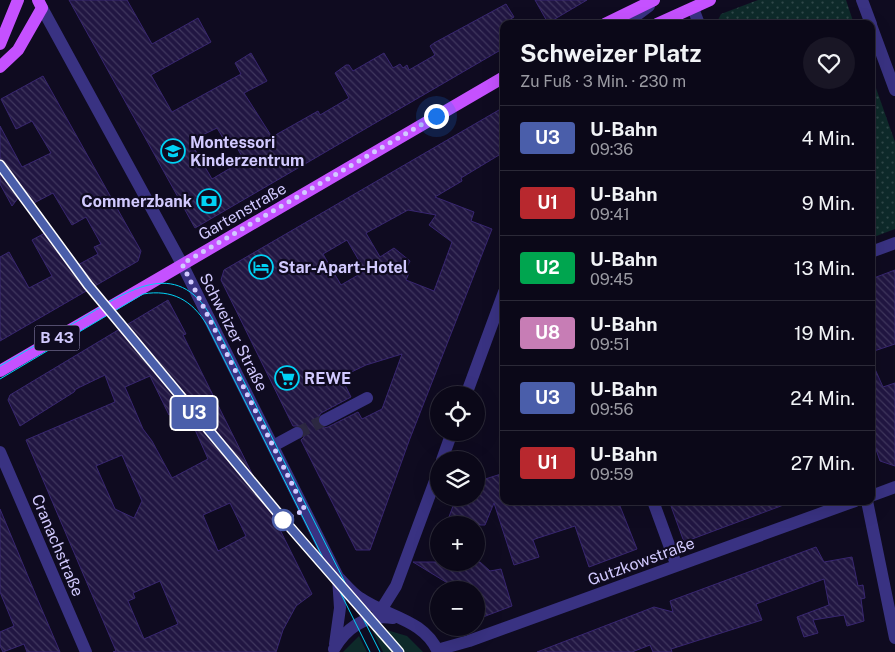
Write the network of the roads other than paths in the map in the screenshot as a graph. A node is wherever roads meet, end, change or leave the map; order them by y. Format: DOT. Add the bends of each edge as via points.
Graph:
graph roads {
  1 [pos="18,0"];
  2 [pos="656,0"];
  3 [pos="710,0"];
  4 [pos="862,0"];
  5 [pos="40,4"];
  6 [pos="693,8"];
  7 [pos="614,20"];
  8 [pos="630,20"];
  9 [pos="665,20"];
  10 [pos="698,20"];
  11 [pos="870,20"];
  12 [pos="875,35"];
  13 [pos="0,44"];
  14 [pos="0,67"];
  15 [pos="500,80"];
  16 [pos="895,90"];
  17 [pos="895,243"];
  18 [pos="875,250"];
  19 [pos="182,264"];
  20 [pos="500,303"];
  21 [pos="0,371"];
  22 [pos="469,386"];
  23 [pos="367,398"];
  24 [pos="325,420"];
  25 [pos="297,434"];
  26 [pos="273,446"];
  27 [pos="0,452"];
  28 [pos="895,487"];
  29 [pos="430,494"];
  30 [pos="875,494"];
  31 [pos="654,505"];
  32 [pos="844,505"];
  33 [pos="868,505"];
  34 [pos="676,564"];
  35 [pos="338,577"];
  36 [pos="381,610"];
  37 [pos="404,620"];
  38 [pos="895,638"];
  39 [pos="333,651"];
  40 [pos="437,651"];
  41 [pos="86,652"];
  1 -- 13 [label="main road"];
  2 -- 7 [label="main road"];
  2 -- 8 [label="street"];
  3 -- 6 [label="main road"];
  4 -- 11 [label="street"];
  5 -- 14 [label="main road" via="18,50"];
  5 -- 19 [label="street, Schweizer Straße"];
  6 -- 9 [label="main road"];
  6 -- 10 [label="street"];
  12 -- 16 [label="street"];
  15 -- 19 [label="main road, Gartenstraße / B 43"];
  17 -- 18 [label="street"];
  19 -- 21 [label="main road, Gartenstraße / B 43"];
  19 -- 26 [label="street, Schweizer Straße"];
  20 -- 22 [label="street"];
  23 -- 24 [label="street"];
  25 -- 26 [label="street"];
  26 -- 35 [label="street, Schweizer Straße"];
  27 -- 41 [label="street, Cranachstraße"];
  28 -- 30 [label="street"];
  29 -- 36 [label="street" via="396,586"];
  31 -- 34 [label="street"];
  32 -- 34 [label="street, Gutzkowstraße"];
  33 -- 38 [label="street"];
  34 -- 40 [label="street, Gutzkowstraße"];
  35 -- 36 [label="street" via="359,598"];
  35 -- 39 [label="street" via="340,608"];
  36 -- 37 [label="street"];
  37 -- 39 [label="street" via="379,616 364,620 348,631"];
  37 -- 40 [label="street" via="419,628"];
}
